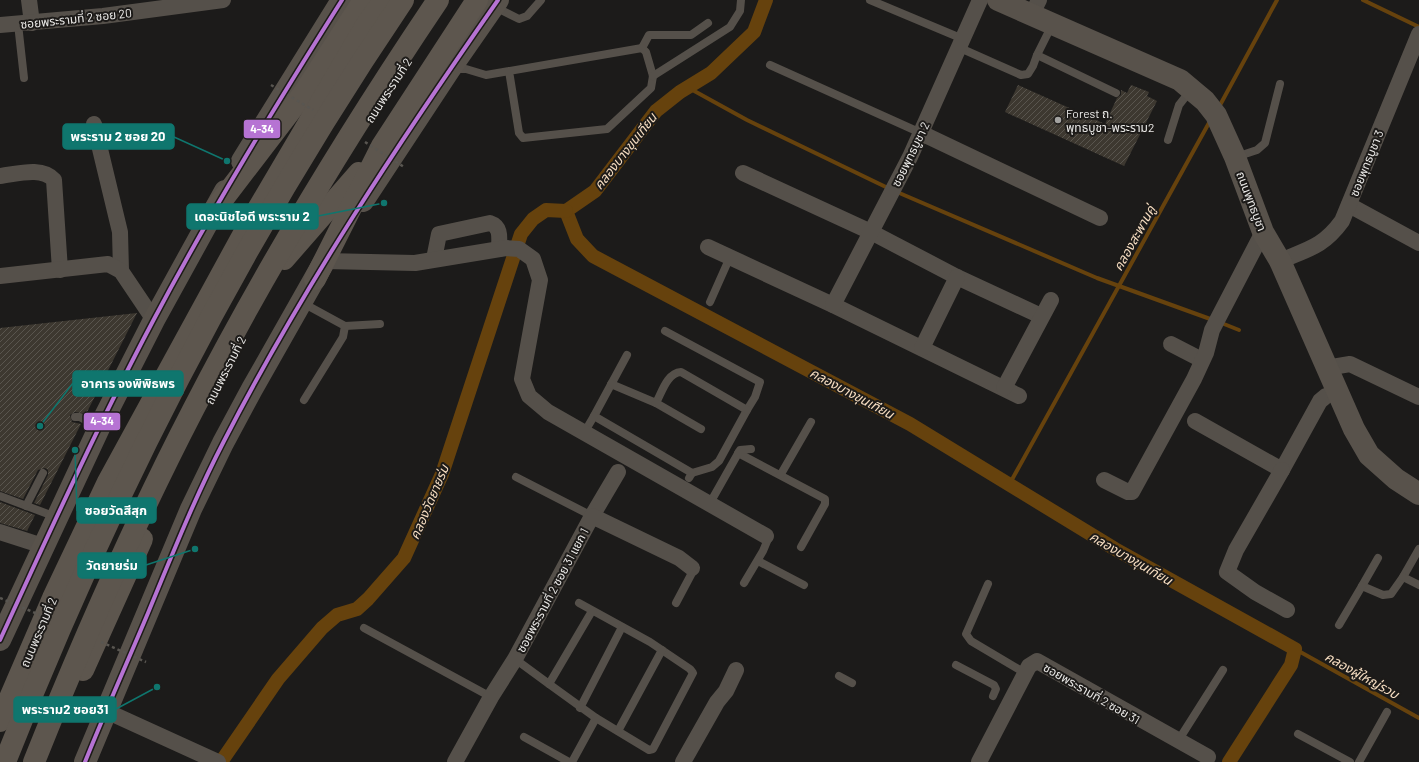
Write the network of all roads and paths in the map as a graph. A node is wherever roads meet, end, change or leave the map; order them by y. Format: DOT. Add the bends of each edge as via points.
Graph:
graph roads {
  1 [pos="29,0"];
  2 [pos="223,0"];
  3 [pos="342,0"];
  4 [pos="364,0"];
  5 [pos="384,0"];
  6 [pos="403,0"];
  7 [pos="438,0"];
  8 [pos="449,0"];
  9 [pos="541,0"];
  10 [pos="741,0"];
  11 [pos="870,0"];
  12 [pos="980,0"];
  13 [pos="998,0"];
  14 [pos="490,2"];
  15 [pos="1036,7"];
  16 [pos="708,22"];
  17 [pos="1053,23"];
  18 [pos="25,24"];
  19 [pos="0,25"];
  20 [pos="1419,34"];
  21 [pos="962,43"];
  22 [pos="642,48"];
  23 [pos="1037,55"];
  24 [pos="770,65"];
  25 [pos="450,69"];
  26 [pos="509,71"];
  27 [pos="653,76"];
  28 [pos="24,78"];
  29 [pos="1280,84"];
  30 [pos="304,93"];
  31 [pos="1116,93"];
  32 [pos="1204,102"];
  33 [pos="94,124"];
  34 [pos="921,133"];
  35 [pos="1168,140"];
  36 [pos="382,146"];
  37 [pos="1235,157"];
  38 [pos="743,173"];
  39 [pos="0,176"];
  40 [pos="1349,206"];
  41 [pos="216,208"];
  42 [pos="1100,218"];
  43 [pos="248,226"];
  44 [pos="872,232"];
  45 [pos="1263,232"];
  46 [pos="1419,243"];
  47 [pos="708,248"];
  48 [pos="503,249"];
  49 [pos="730,258"];
  50 [pos="434,259"];
  51 [pos="284,260"];
  52 [pos="1280,261"];
  53 [pos="60,270"];
  54 [pos="320,270"];
  55 [pos="121,271"];
  56 [pos="0,276"];
  57 [pos="957,277"];
  58 [pos="1051,300"];
  59 [pos="301,302"];
  60 [pos="710,302"];
  61 [pos="833,305"];
  62 [pos="1041,316"];
  63 [pos="154,320"];
  64 [pos="380,324"];
  65 [pos="345,326"];
  66 [pos="665,331"];
  67 [pos="1171,344"];
  68 [pos="922,348"];
  69 [pos="627,355"];
  70 [pos="1202,360"];
  71 [pos="1326,368"];
  72 [pos="611,384"];
  73 [pos="1004,388"];
  74 [pos="1337,392"];
  75 [pos="1019,396"];
  76 [pos="1419,397"];
  77 [pos="304,400"];
  78 [pos="656,403"];
  79 [pos="747,410"];
  80 [pos="594,416"];
  81 [pos="75,417"];
  82 [pos="1195,421"];
  83 [pos="811,422"];
  84 [pos="98,428"];
  85 [pos="701,430"];
  86 [pos="584,432"];
  87 [pos="751,449"];
  88 [pos="738,452"];
  89 [pos="1282,470"];
  90 [pos="618,472"];
  91 [pos="43,473"];
  92 [pos="781,474"];
  93 [pos="516,477"];
  94 [pos="1104,480"];
  95 [pos="1419,494"];
  96 [pos="0,496"];
  97 [pos="710,503"];
  98 [pos="26,506"];
  99 [pos="592,516"];
  100 [pos="57,518"];
  101 [pos="0,532"];
  102 [pos="766,536"];
  103 [pos="43,546"];
  104 [pos="801,547"];
  105 [pos="1419,549"];
  106 [pos="1378,558"];
  107 [pos="758,561"];
  108 [pos="692,568"];
  109 [pos="1403,577"];
  110 [pos="744,583"];
  111 [pos="988,584"];
  112 [pos="804,585"];
  113 [pos="1419,585"];
  114 [pos="1362,586"];
  115 [pos="579,603"];
  116 [pos="676,603"];
  117 [pos="1287,610"];
  118 [pos="592,611"];
  119 [pos="1339,625"];
  120 [pos="622,627"];
  121 [pos="364,628"];
  122 [pos="0,640"];
  123 [pos="662,650"];
  124 [pos="515,659"];
  125 [pos="956,665"];
  126 [pos="736,670"];
  127 [pos="1223,670"];
  128 [pos="1025,673"];
  129 [pos="839,676"];
  130 [pos="852,683"];
  131 [pos="549,684"];
  132 [pos="993,696"];
  133 [pos="491,697"];
  134 [pos="580,708"];
  135 [pos="106,711"];
  136 [pos="1387,712"];
  137 [pos="596,718"];
  138 [pos="0,722"];
  139 [pos="618,731"];
  140 [pos="1298,734"];
  141 [pos="524,737"];
  142 [pos="1178,741"];
  143 [pos="1208,757"];
  144 [pos="215,760"];
  145 [pos="5,762"];
  146 [pos="34,762"];
  147 [pos="42,762"];
  148 [pos="85,762"];
  149 [pos="455,762"];
  150 [pos="570,762"];
  151 [pos="683,762"];
  152 [pos="979,762"];
  153 [pos="1350,762"];
  154 [pos="1360,762"];
  1 -- 18 [label="street"];
  2 -- 18 [label="street, ซอยพระรามที่ 2 ซอย 20"];
  3 -- 41 [label="main road" via="289,83"];
  4 -- 30 [label="highway"];
  5 -- 43 [label="highway, ถนนพระรามที่ 2" via="367,24"];
  6 -- 145 [label="highway, bridge" via="290,179 226,290 141,450 81,579"];
  7 -- 146 [label="highway, bridge" via="285,240 221,357 136,526 80,650"];
  8 -- 51 [label="highway, ถนนพระรามที่ 2" via="363,128"];
  9 -- 14 [label="lane" via="527,16 519,19"];
  10 -- 27 [label="lane" via="740,11 730,27"];
  11 -- 21 [label="lane"];
  12 -- 21 [label="street, ซอยพุทธบูชา 2"];
  13 -- 15 [label="main road, ถนนพุทธบูชา"];
  14 -- 25 [label="main road"];
  14 -- 36 [label="highway"];
  15 -- 17 [label="main road, ถนนพุทธบูชา"];
  16 -- 22 [label="lane" via="691,34 649,35"];
  17 -- 23 [label="lane"];
  17 -- 32 [label="main road, ถนนพุทธบูชา" via="1180,80"];
  18 -- 19 [label="street, ซอยพระรามที่ 2 ซอย 20"];
  18 -- 28 [label="lane"];
  20 -- 40 [label="street, ซอยพุทธบูชา 3"];
  21 -- 23 [label="lane" via="1021,75 1028,74"];
  21 -- 34 [label="street, ซอยพุทธบูชา 2"];
  22 -- 26 [label="lane"];
  22 -- 27 [label="lane" via="646,52"];
  23 -- 31 [label="lane"];
  24 -- 34 [label="lane"];
  25 -- 26 [label="lane" via="466,69 486,75"];
  25 -- 54 [label="main road"];
  26 -- 27 [label="lane" via="519,133 523,138 607,129 651,88"];
  29 -- 37 [label="lane" via="1265,143 1257,150"];
  30 -- 41 [label="highway"];
  30 -- 43 [label="highway"];
  32 -- 35 [label="lane" via="1179,105"];
  32 -- 37 [label="main road, ถนนพุทธบูชา"];
  33 -- 55 [label="street" via="120,232"];
  34 -- 42 [label="street"];
  34 -- 44 [label="street, ซอยพุทธบูชา 2"];
  36 -- 51 [label="highway"];
  36 -- 54 [label="highway"];
  37 -- 45 [label="main road, ถนนพุทธบูชา"];
  38 -- 44 [label="street"];
  39 -- 53 [label="street" via="40,172 49,174 54,180"];
  40 -- 46 [label="street"];
  40 -- 52 [label="street, ซอยพุทธบูชา 3" via="1342,221 1321,244"];
  41 -- 63 [label="main road"];
  43 -- 138 [label="highway, ถนนพระรามที่ 2" via="108,482 52,598"];
  44 -- 57 [label="street"];
  44 -- 61 [label="street, ซอยพุทธบูชา 2"];
  45 -- 52 [label="main road, ถนนพุทธบูชา"];
  45 -- 70 [label="street" via="1212,330"];
  47 -- 49 [label="street"];
  48 -- 50 [label="street"];
  48 -- 50 [label="street" via="499,230 490,223 439,234"];
  48 -- 86 [label="street" via="519,249 533,259 540,280 522,379 529,396 548,412"];
  49 -- 60 [label="lane"];
  49 -- 61 [label="street"];
  50 -- 54 [label="street"];
  51 -- 147 [label="highway, ถนนพระรามที่ 2" via="259,303 159,500"];
  52 -- 71 [label="main road, ถนนพุทธบูชา"];
  53 -- 55 [label="street" via="108,264"];
  53 -- 56 [label="street"];
  54 -- 59 [label="main road"];
  55 -- 63 [label="street"];
  57 -- 62 [label="street"];
  57 -- 68 [label="street"];
  58 -- 62 [label="street"];
  59 -- 65 [label="lane"];
  59 -- 135 [label="main road" via="230,430 198,496"];
  61 -- 68 [label="street"];
  62 -- 73 [label="street"];
  63 -- 84 [label="main road"];
  64 -- 65 [label="lane"];
  65 -- 77 [label="lane" via="343,337"];
  66 -- 79 [label="lane" via="758,381 760,383 755,397"];
  67 -- 70 [label="street"];
  68 -- 73 [label="street"];
  69 -- 72 [label="lane"];
  70 -- 94 [label="street" via="1132,492"];
  71 -- 74 [label="main road, ถนนพุทธบูชา"];
  71 -- 76 [label="street" via="1350,364"];
  72 -- 78 [label="lane"];
  72 -- 80 [label="lane"];
  73 -- 75 [label="street"];
  74 -- 89 [label="street" via="1320,401"];
  74 -- 95 [label="main road, ถนนพุทธบูชา" via="1369,455 1396,480"];
  78 -- 79 [label="lane" via="670,377 681,372"];
  78 -- 85 [label="lane"];
  79 -- 80 [label="lane" via="719,461 712,467 690,476"];
  80 -- 86 [label="lane"];
  81 -- 84 [label="lane" via="80,417"];
  82 -- 89 [label="street"];
  83 -- 92 [label="lane"];
  84 -- 100 [label="main road"];
  86 -- 97 [label="street"];
  87 -- 88 [label="lane"];
  88 -- 92 [label="lane"];
  88 -- 97 [label="lane"];
  89 -- 117 [label="street" via="1236,550 1227,572"];
  90 -- 99 [label="street"];
  91 -- 98 [label="lane"];
  92 -- 104 [label="lane" via="824,498 825,501"];
  93 -- 99 [label="lane"];
  96 -- 98 [label="lane"];
  97 -- 102 [label="street"];
  98 -- 100 [label="lane"];
  99 -- 108 [label="street, ซอยพระรามที่ 2 ซอย 31 แยก 1" via="679,558"];
  99 -- 124 [label="street, ซอยพระรามที่ 2 ซอย 31 แยก 1"];
  100 -- 103 [label="main road"];
  101 -- 103 [label="street"];
  102 -- 107 [label="lane" via="767,543"];
  103 -- 122 [label="main road"];
  105 -- 109 [label="lane"];
  106 -- 114 [label="lane"];
  107 -- 110 [label="lane"];
  107 -- 112 [label="lane"];
  108 -- 116 [label="lane" via="693,571"];
  109 -- 113 [label="lane"];
  109 -- 114 [label="lane" via="1391,594 1383,595"];
  111 -- 128 [label="lane" via="966,634 971,641"];
  114 -- 119 [label="lane"];
  115 -- 118 [label="lane"];
  118 -- 120 [label="lane"];
  118 -- 131 [label="lane"];
  120 -- 123 [label="lane"];
  120 -- 134 [label="lane"];
  121 -- 133 [label="lane"];
  123 -- 139 [label="lane"];
  123 -- 139 [label="lane" via="693,673 653,749 648,750"];
  124 -- 131 [label="lane"];
  124 -- 133 [label="street, ซอยพระรามที่ 2 ซอย 31 แยก 1"];
  125 -- 132 [label="lane" via="994,685 996,689"];
  126 -- 151 [label="street"];
  127 -- 142 [label="lane"];
  128 -- 142 [label="street, ซอยพระรามที่ 2 ซอย 31" via="1029,666 1037,661"];
  128 -- 152 [label="street, ซอยพระรามที่ 2 ซอย 31"];
  129 -- 130 [label="lane"];
  131 -- 134 [label="lane"];
  133 -- 149 [label="street, ซอยพระรามที่ 2 ซอย 31 แยก 1"];
  134 -- 137 [label="lane"];
  135 -- 144 [label="street"];
  135 -- 148 [label="main road"];
  136 -- 154 [label="lane"];
  137 -- 139 [label="lane"];
  137 -- 150 [label="lane"];
  140 -- 153 [label="lane"];
  141 -- 150 [label="lane"];
  142 -- 143 [label="street, ซอยพระรามที่ 2 ซอย 31"];
}
